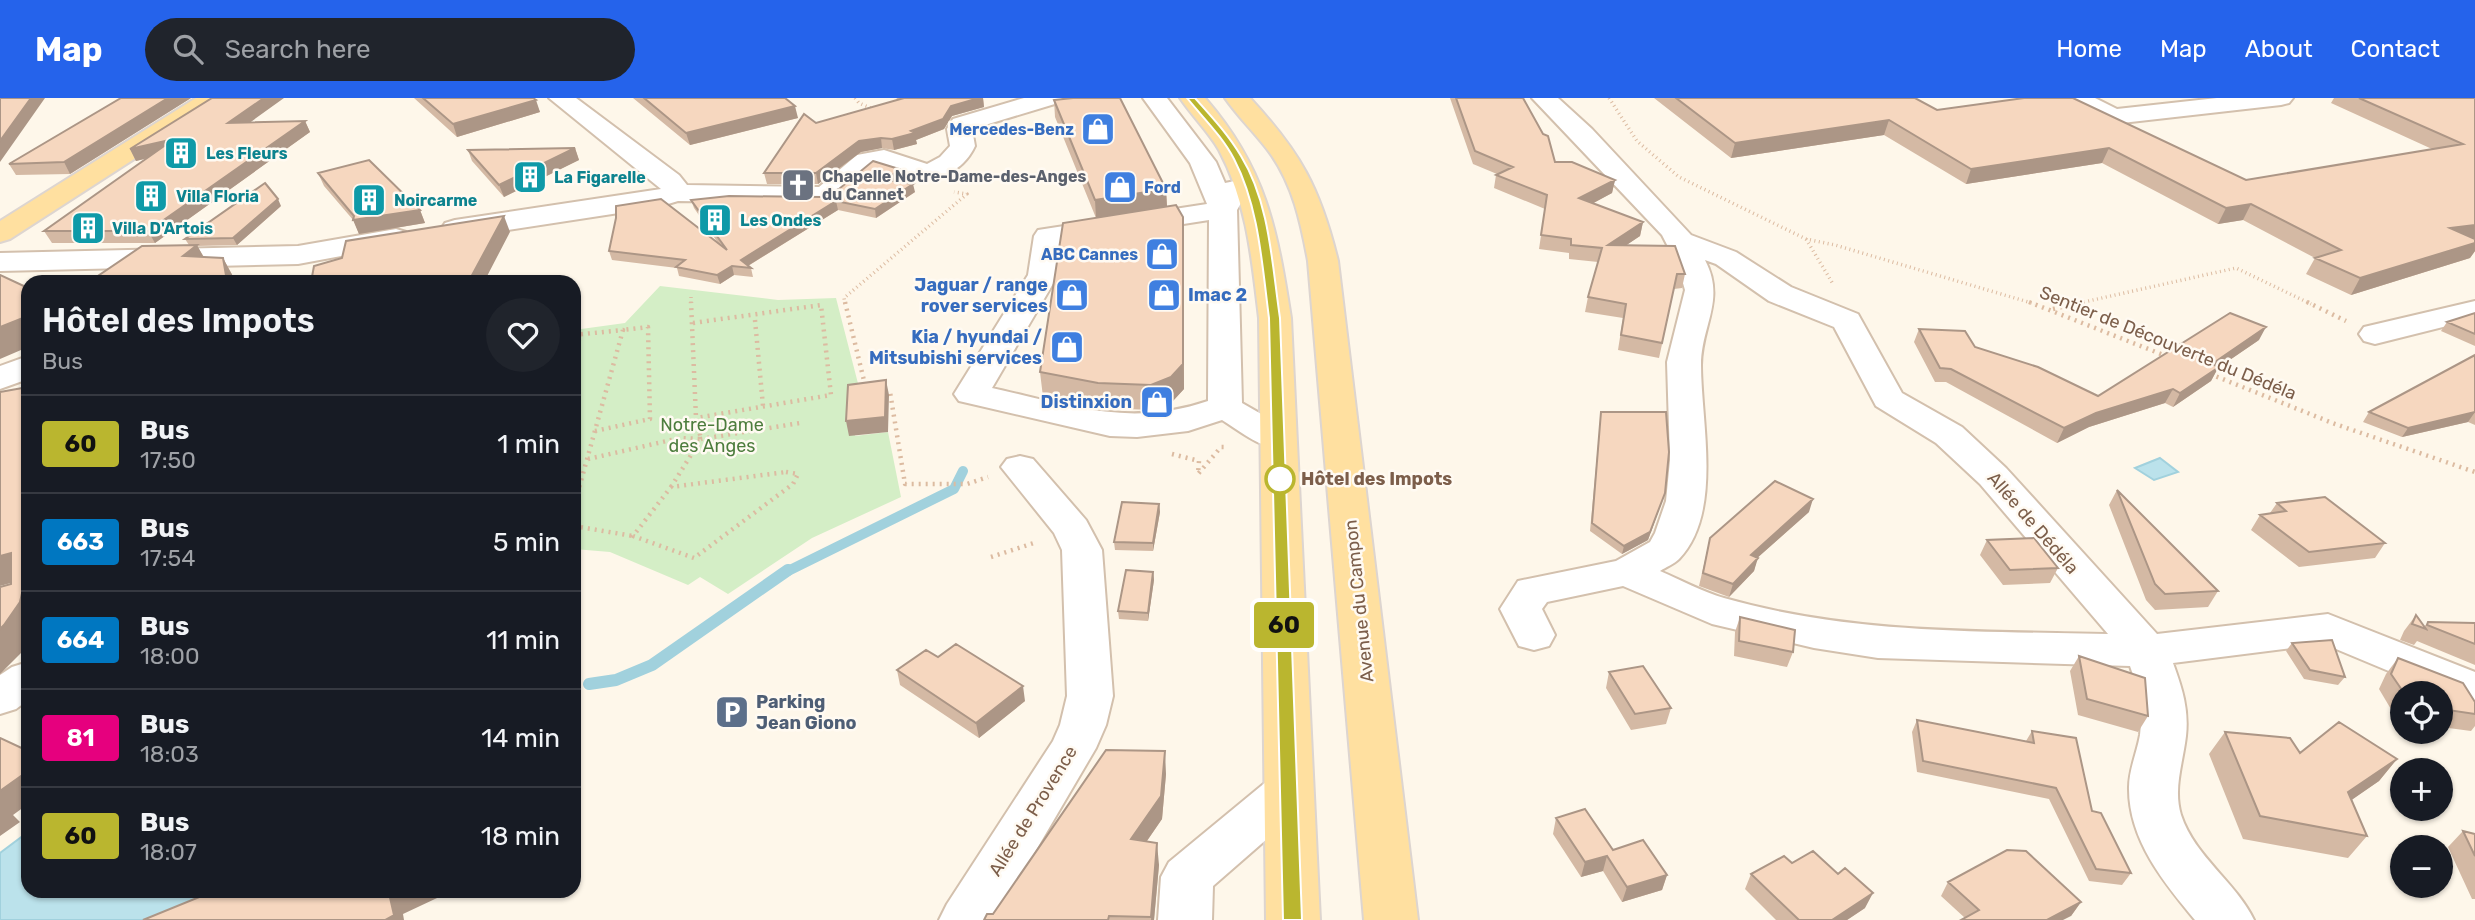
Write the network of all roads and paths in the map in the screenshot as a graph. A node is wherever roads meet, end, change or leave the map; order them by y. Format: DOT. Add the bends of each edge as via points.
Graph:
graph roads {
  1 [pos="214,98"];
  2 [pos="561,98"];
  3 [pos="855,98"];
  4 [pos="1155,98"];
  5 [pos="1192,98"];
  6 [pos="1237,98"];
  7 [pos="1544,98"];
  8 [pos="1609,98"];
  9 [pos="2077,98"];
  10 [pos="2281,98"];
  11 [pos="1076,99"];
  12 [pos="1036,100"];
  13 [pos="880,111"];
  14 [pos="645,162"];
  15 [pos="1244,171"];
  16 [pos="922,172"];
  17 [pos="674,193"];
  18 [pos="1223,210"];
  19 [pos="569,211"];
  20 [pos="0,233"];
  21 [pos="1681,240"];
  22 [pos="0,261"];
  23 [pos="295,269"];
  24 [pos="268,275"];
  25 [pos="691,297"];
  26 [pos="2052,309"];
  27 [pos="2475,310"];
  28 [pos="755,320"];
  29 [pos="693,323"];
  30 [pos="623,330"];
  31 [pos="581,334"];
  32 [pos="2375,334"];
  33 [pos="2169,357"];
  34 [pos="21,369"];
  35 [pos="2206,372"];
  36 [pos="0,379"];
  37 [pos="763,406"];
  38 [pos="1225,407"];
  39 [pos="696,418"];
  40 [pos="800,423"];
  41 [pos="595,431"];
  42 [pos="701,439"];
  43 [pos="1278,439"];
  44 [pos="589,459"];
  45 [pos="1020,467"];
  46 [pos="2475,472"];
  47 [pos="581,484"];
  48 [pos="967,484"];
  49 [pos="671,487"];
  50 [pos="581,529"];
  51 [pos="1072,529"];
  52 [pos="633,536"];
  53 [pos="991,557"];
  54 [pos="1627,572"];
  55 [pos="1534,635"];
  56 [pos="2147,651"];
  57 [pos="21,682"];
  58 [pos="2475,690"];
  59 [pos="0,696"];
  60 [pos="1289,791"];
  61 [pos="966,920"];
  62 [pos="1185,920"];
  63 [pos="1293,920"];
  64 [pos="1391,920"];
  65 [pos="2227,920"];
  1 -- 20 [label="main road"];
  2 -- 14 [label="street"];
  3 -- 13 [label="path"];
  4 -- 18 [label="street" via="1203,162"];
  5 -- 15 [label="main road" via="1226,139"];
  6 -- 64 [label="main road, Avenue du Campon" via="1271,136 1300,182 1323,261"];
  7 -- 21 [label="street"];
  8 -- 26 [label="path, Sentier de Découverte du Dédéla" via="1637,141 1679,177 1806,239"];
  9 -- 10 [label="street" via="2113,117"];
  11 -- 12 [label="street"];
  12 -- 16 [label="street" via="962,124 958,129 962,148 947,163"];
  14 -- 17 [label="street" via="670,181"];
  14 -- 19 [label="street" via="622,185"];
  15 -- 18 [label="street"];
  15 -- 43 [label="main road" via="1262,229 1275,318"];
  16 -- 17 [label="street" via="899,161 880,159 856,167 823,195"];
  16 -- 48 [label="path" via="929,188 967,194 844,298 866,389 890,392 905,484"];
  17 -- 19 [label="street"];
  18 -- 38 [label="street"];
  18 -- 38 [label="street" via="1048,236 1043,275 971,394 1110,425 1188,420"];
  19 -- 23 [label="street"];
  21 -- 54 [label="street" via="1700,290 1684,362 1689,430 1685,500 1664,551"];
  21 -- 56 [label="street, Allée de Dédéla" via="1727,258 1780,294 1847,321 1888,399 1950,435 1993,476"];
  22 -- 23 [label="street"];
  23 -- 24 [label="street"];
  25 -- 29 [label="path"];
  26 -- 32 [label="path" via="2236,268"];
  26 -- 33 [label="path, Sentier de Découverte du Dédéla"];
  27 -- 32 [label="street"];
  28 -- 37 [label="path"];
  29 -- 37 [label="path" via="821,305 831,394"];
  29 -- 39 [label="path"];
  30 -- 31 [label="path"];
  30 -- 41 [label="path"];
  30 -- 41 [label="path" via="648,327 650,419"];
  34 -- 36 [label="street"];
  35 -- 46 [label="path, Sentier de Découverte du Dédéla" via="2335,424"];
  37 -- 39 [label="path"];
  38 -- 43 [label="street"];
  39 -- 42 [label="path"];
  40 -- 42 [label="path"];
  41 -- 44 [label="path"];
  42 -- 44 [label="path" via="680,438"];
  42 -- 49 [label="path"];
  43 -- 60 [label="main road"];
  44 -- 47 [label="path"];
  45 -- 51 [label="street, Allée de Provence"];
  49 -- 52 [label="path"];
  49 -- 52 [label="path" via="798,474 793,484 694,558"];
  50 -- 52 [label="path"];
  51 -- 53 [label="path"];
  51 -- 61 [label="street, Allée de Provence" via="1082,550 1088,636 1090,696 1083,725"];
  54 -- 55 [label="street" via="1533,591 1521,609"];
  54 -- 56 [label="street" via="1712,610 1878,643"];
  56 -- 58 [label="street" via="2328,629"];
  56 -- 65 [label="street, Allée de Dédéla" via="2163,696 2163,734 2153,786 2156,813 2183,867"];
  57 -- 59 [label="street"];
  60 -- 62 [label="street" via="1187,877"];
  60 -- 63 [label="main road"];
}
